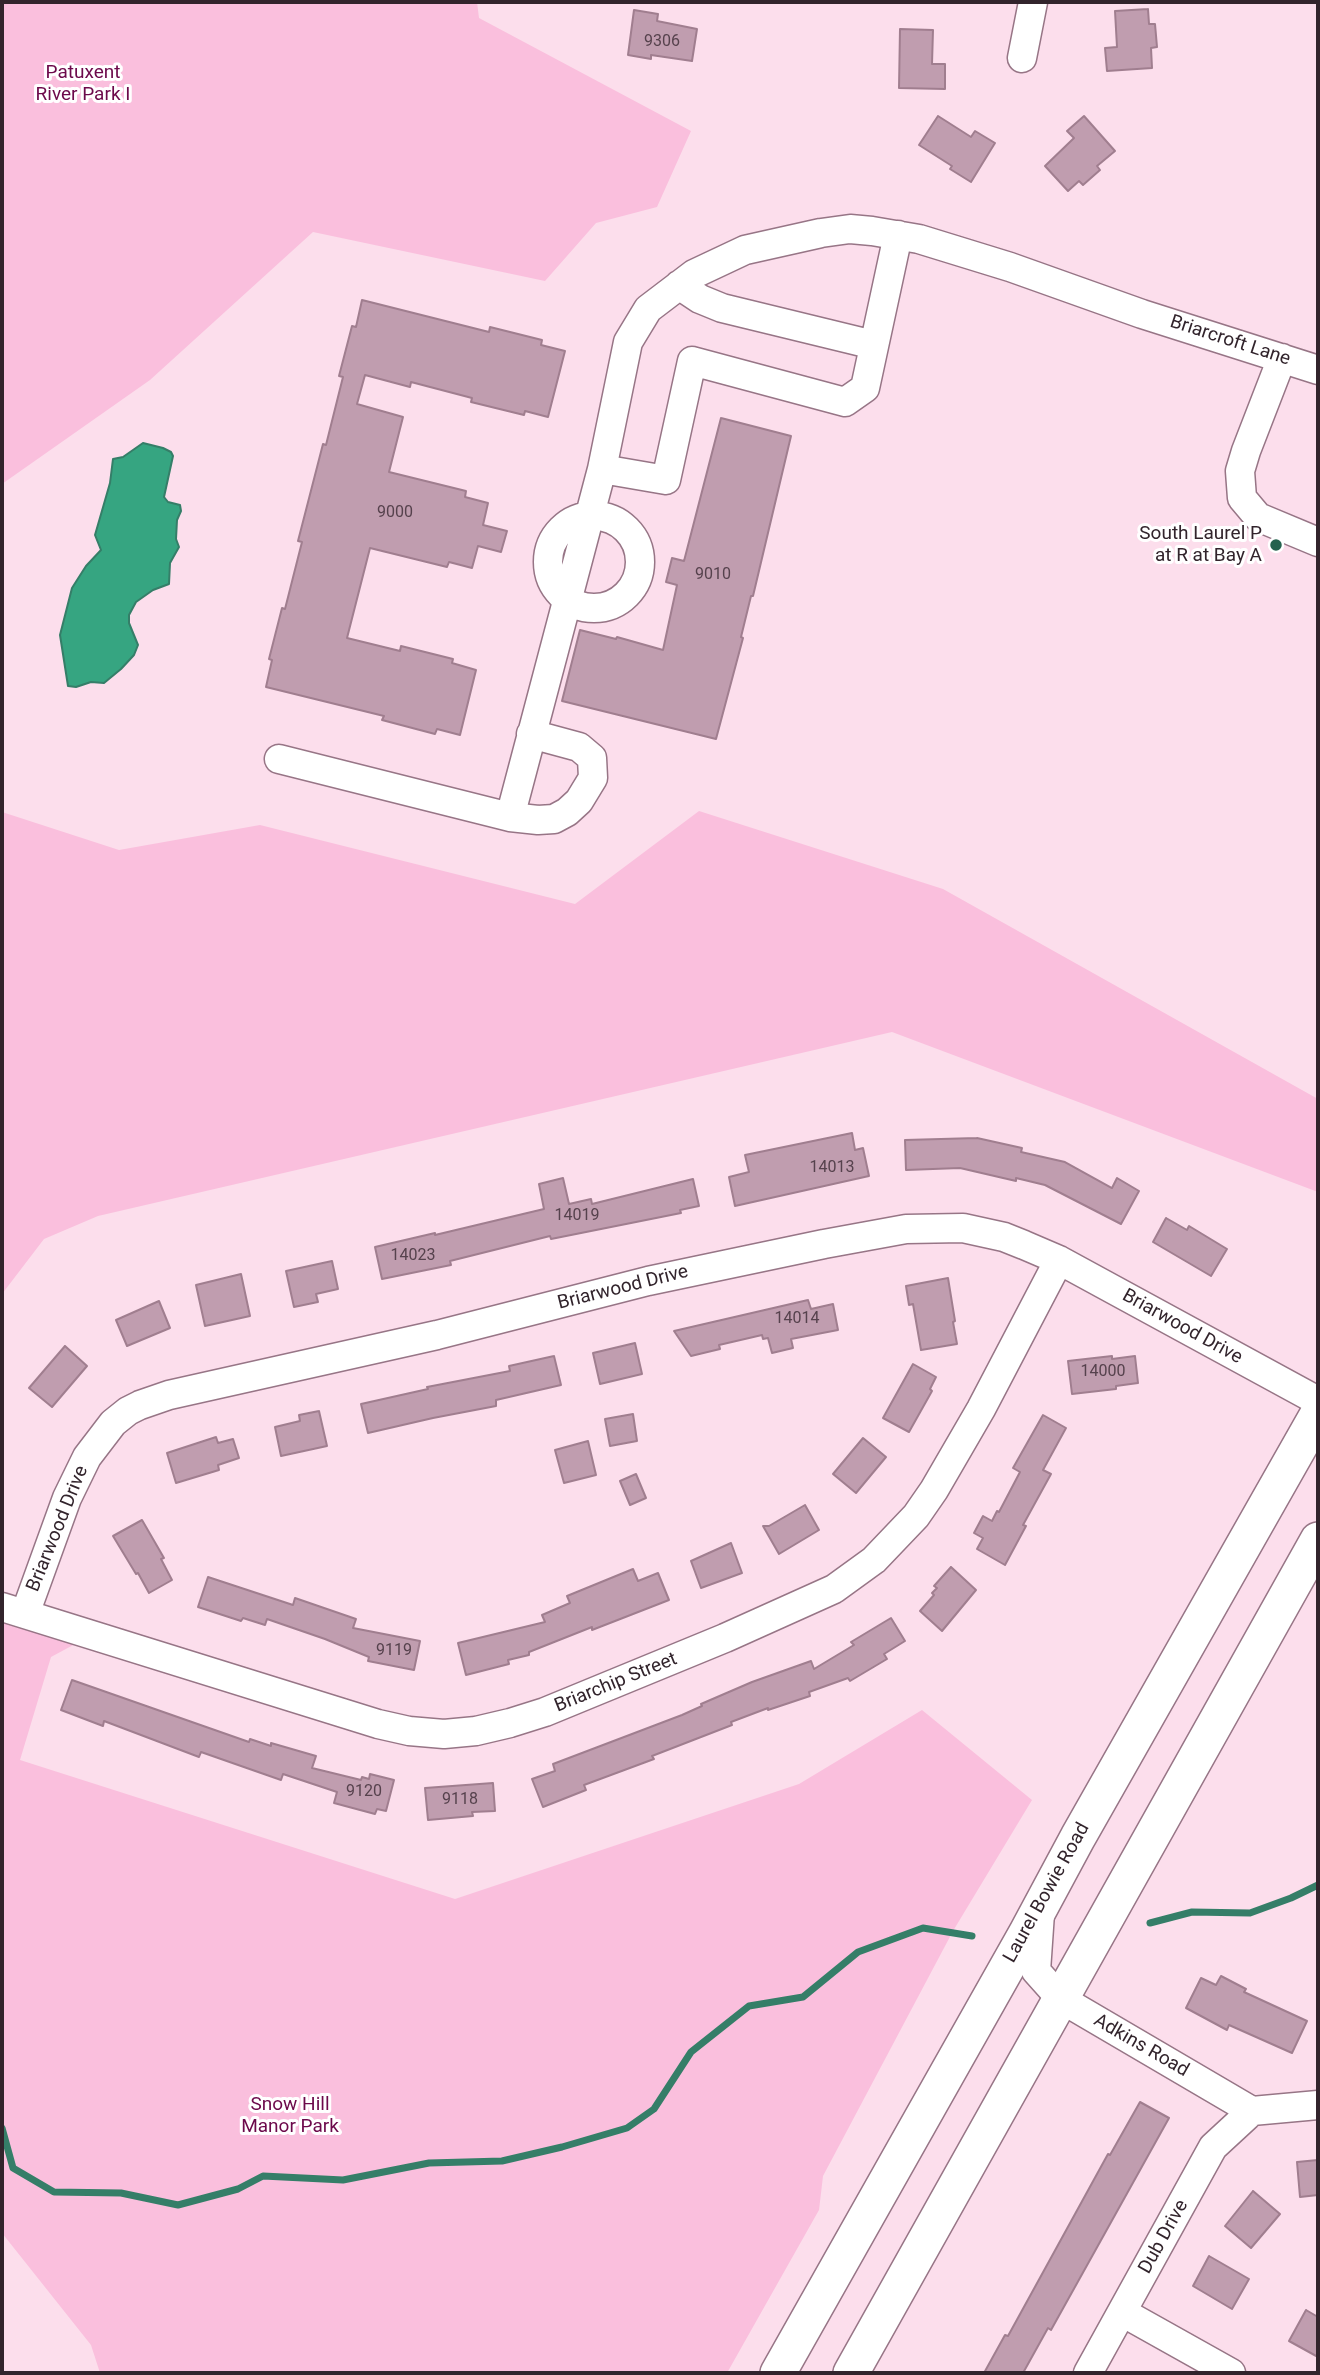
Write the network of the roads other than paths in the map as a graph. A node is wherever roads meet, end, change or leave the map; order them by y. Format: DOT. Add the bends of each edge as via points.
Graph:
graph roads {
  1 [pos="1033,2"];
  2 [pos="1022,58"];
  3 [pos="898,235"];
  4 [pos="679,285"];
  5 [pos="874,345"];
  6 [pos="1282,358"];
  7 [pos="1318,370"];
  8 [pos="602,469"];
  9 [pos="589,516"];
  10 [pos="1318,542"];
  11 [pos="569,600"];
  12 [pos="531,734"];
  13 [pos="279,759"];
  14 [pos="510,817"];
  15 [pos="1059,1260"];
  16 [pos="1318,1401"];
  17 [pos="1318,1414"];
  18 [pos="1318,1540"];
  19 [pos="13,1611"];
  20 [pos="1040,1906"];
  21 [pos="1061,1999"];
  22 [pos="1318,2105"];
  23 [pos="1252,2111"];
  24 [pos="1122,2312"];
  25 [pos="778,2373"];
  26 [pos="851,2373"];
  27 [pos="1088,2373"];
  28 [pos="1231,2373"];
  1 -- 2 [label="street"];
  3 -- 4 [label="street, Briarcroft Lane" via="850,229 746,250"];
  3 -- 5 [label="street"];
  3 -- 6 [label="street, Briarcroft Lane" via="1010,267"];
  4 -- 5 [label="street" via="722,308"];
  4 -- 8 [label="street, Briarcroft Lane" via="648,309 628,342"];
  5 -- 8 [label="street" via="864,388 845,402 692,361 666,480"];
  6 -- 7 [label="street, Briarcroft Lane"];
  6 -- 10 [label="street" via="1245,451 1241,498 1258,517"];
  8 -- 9 [label="street, Briarcroft Lane"];
  9 -- 11 [label="street, Briarcroft Lane"];
  9 -- 11 [label="street" via="615,521 627,530 636,542 639,573 623,598 609,606 579,606"];
  11 -- 12 [label="street, Briarcroft Lane"];
  12 -- 14 [label="street, Briarcroft Lane"];
  12 -- 14 [label="street" via="579,747 592,758 593,778 567,813 554,819"];
  13 -- 14 [label="street"];
  15 -- 16 [label="street, Briarwood Drive"];
  15 -- 19 [label="street, Briarwood Drive" via="984,1232 906,1229 648,1281 152,1400 120,1416 87,1457"];
  15 -- 19 [label="street, Briarchip Street" via="934,1490 874,1560 834,1589 545,1712 476,1731 409,1731"];
  17 -- 20 [label="main road, Laurel Bowie Road"];
  18 -- 21 [label="main road"];
  20 -- 21 [label="street, Adkins Road" via="1037,1971"];
  20 -- 25 [label="main road, Laurel Bowie Road"];
  21 -- 23 [label="street, Adkins Road"];
  21 -- 26 [label="main road"];
  22 -- 23 [label="street"];
  23 -- 24 [label="street, Dub Drive" via="1213,2147"];
  24 -- 27 [label="street, Dub Drive"];
  24 -- 28 [label="street"];
}
